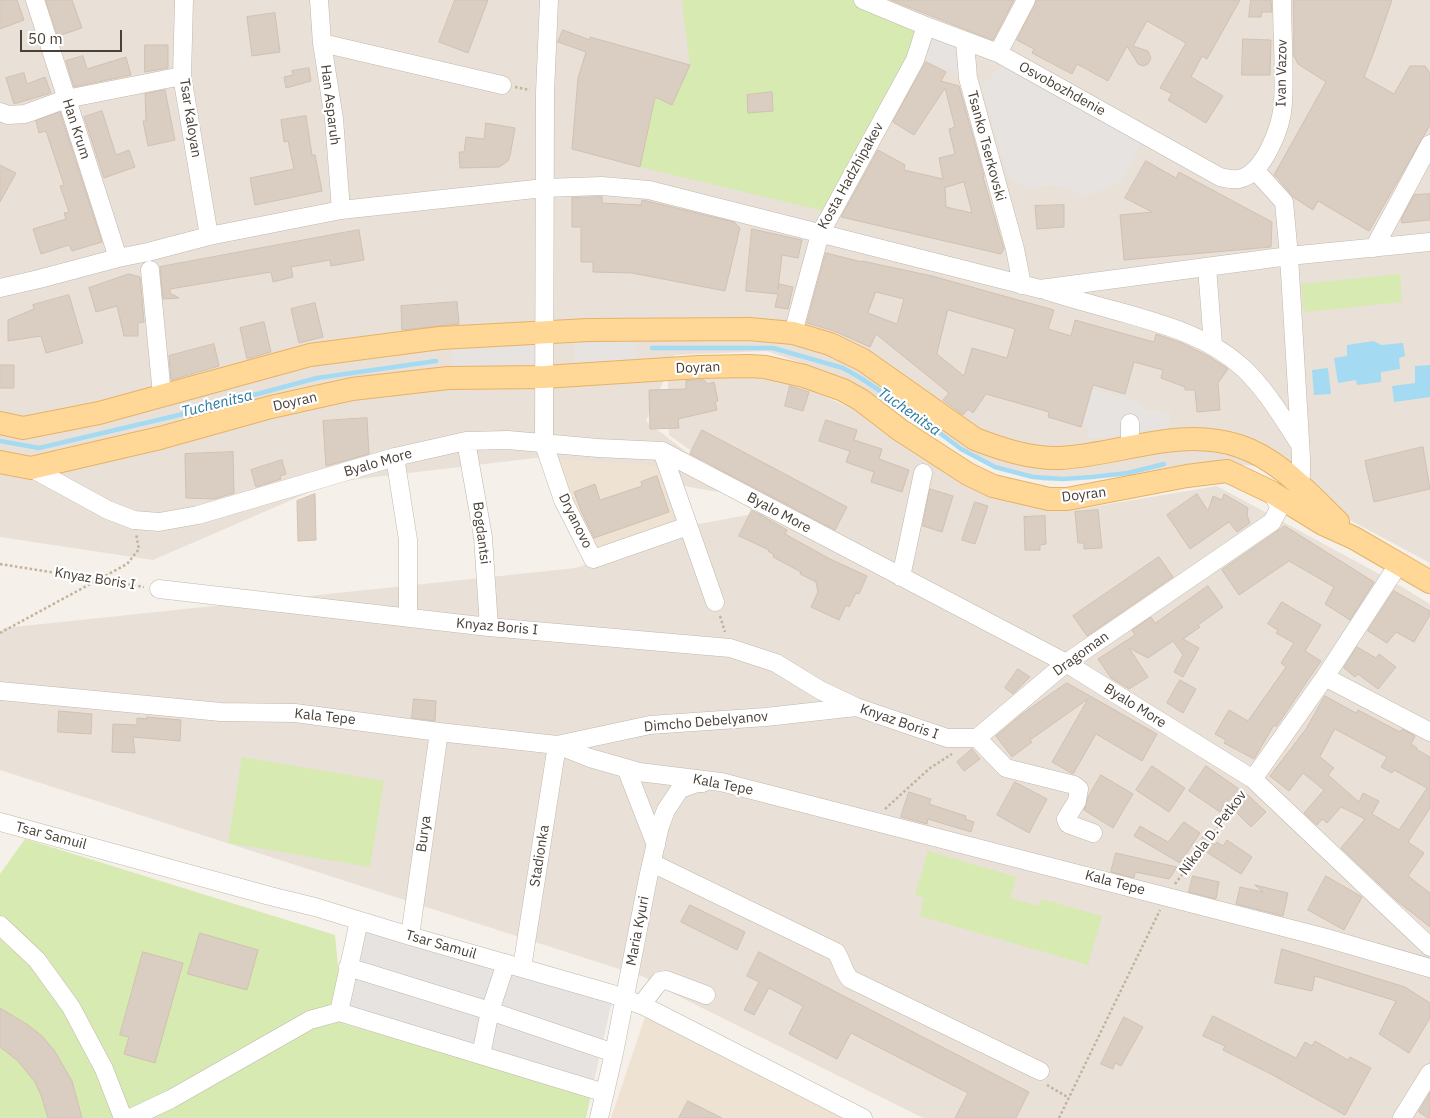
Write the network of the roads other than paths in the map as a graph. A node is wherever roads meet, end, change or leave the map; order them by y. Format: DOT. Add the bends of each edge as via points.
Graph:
graph roads {
  1 [pos="35,0"];
  2 [pos="184,0"];
  3 [pos="319,0"];
  4 [pos="549,0"];
  5 [pos="863,0"];
  6 [pos="1026,0"];
  7 [pos="1282,0"];
  8 [pos="926,26"];
  9 [pos="966,41"];
  10 [pos="322,43"];
  11 [pos="998,53"];
  12 [pos="182,76"];
  13 [pos="502,84"];
  14 [pos="66,99"];
  15 [pos="0,112"];
  16 [pos="1430,144"];
  17 [pos="1255,170"];
  18 [pos="544,188"];
  19 [pos="341,210"];
  20 [pos="820,234"];
  21 [pos="209,236"];
  22 [pos="1430,242"];
  23 [pos="1374,248"];
  24 [pos="1289,256"];
  25 [pos="118,258"];
  26 [pos="1206,267"];
  27 [pos="150,270"];
  28 [pos="1022,285"];
  29 [pos="0,288"];
  30 [pos="1040,290"];
  31 [pos="544,333"];
  32 [pos="794,333"];
  33 [pos="1213,345"];
  34 [pos="544,377"];
  35 [pos="162,396"];
  36 [pos="0,423"];
  37 [pos="1130,423"];
  38 [pos="1194,438"];
  39 [pos="466,441"];
  40 [pos="544,444"];
  41 [pos="1299,444"];
  42 [pos="1130,447"];
  43 [pos="662,452"];
  44 [pos="395,457"];
  45 [pos="0,462"];
  46 [pos="30,468"];
  47 [pos="923,474"];
  48 [pos="1206,474"];
  49 [pos="1291,478"];
  50 [pos="1271,492"];
  51 [pos="688,526"];
  52 [pos="1354,538"];
  53 [pos="1398,565"];
  54 [pos="901,577"];
  55 [pos="1430,582"];
  56 [pos="159,589"];
  57 [pos="715,602"];
  58 [pos="408,618"];
  59 [pos="489,626"];
  60 [pos="1066,663"];
  61 [pos="1325,677"];
  62 [pos="0,691"];
  63 [pos="856,707"];
  64 [pos="439,732"];
  65 [pos="1430,732"];
  66 [pos="977,738"];
  67 [pos="557,745"];
  68 [pos="626,768"];
  69 [pos="1254,779"];
  70 [pos="721,782"];
  71 [pos="0,822"];
  72 [pos="1093,834"];
  73 [pos="656,845"];
  74 [pos="652,863"];
  75 [pos="359,921"];
  76 [pos="0,925"];
  77 [pos="410,936"];
  78 [pos="1430,947"];
  79 [pos="514,966"];
  80 [pos="348,967"];
  81 [pos="1430,968"];
  82 [pos="706,995"];
  83 [pos="633,1001"];
  84 [pos="490,1011"];
  85 [pos="339,1012"];
  86 [pos="614,1053"];
  87 [pos="481,1055"];
  88 [pos="1040,1071"];
  89 [pos="1430,1073"];
  90 [pos="605,1093"];
  91 [pos="123,1118"];
  92 [pos="131,1118"];
  93 [pos="599,1118"];
  94 [pos="863,1118"];
  95 [pos="1402,1118"];
  1 -- 14 [label="street, Han Krum"];
  2 -- 12 [label="street, Tsar Kaloyan"];
  3 -- 10 [label="street, Han Asparuh"];
  4 -- 18 [label="street"];
  5 -- 8 [label="street, Osvobozhdenie"];
  6 -- 11 [label="street"];
  7 -- 17 [label="street, Ivan Vazov" via="1283,104 1274,138"];
  8 -- 9 [label="street, Osvobozhdenie"];
  8 -- 20 [label="street, Kosta Hadzhipakev" via="915,60"];
  9 -- 11 [label="street, Osvobozhdenie"];
  9 -- 28 [label="street, Tsanko Tserkovski" via="968,78"];
  10 -- 13 [label="street"];
  10 -- 19 [label="street, Han Asparuh" via="334,119"];
  11 -- 17 [label="street, Osvobozhdenie" via="1220,177 1241,179"];
  12 -- 14 [label="street"];
  12 -- 21 [label="street, Tsar Kaloyan"];
  14 -- 15 [label="street" via="25,114"];
  14 -- 25 [label="street, Han Krum"];
  16 -- 23 [label="street"];
  17 -- 24 [label="street" via="1284,202"];
  18 -- 19 [label="street"];
  18 -- 20 [label="street" via="602,186 649,190"];
  18 -- 31 [label="street"];
  19 -- 21 [label="street"];
  20 -- 28 [label="street"];
  20 -- 32 [label="street, Kosta Hadzhipakev"];
  21 -- 25 [label="street"];
  22 -- 23 [label="street"];
  23 -- 24 [label="street"];
  24 -- 26 [label="street"];
  24 -- 41 [label="street"];
  25 -- 29 [label="street"];
  26 -- 30 [label="street"];
  26 -- 33 [label="street"];
  27 -- 35 [label="street"];
  28 -- 30 [label="street"];
  30 -- 33 [label="street" via="1158,323"];
  31 -- 32 [label="main road, Doyran" via="749,328"];
  31 -- 34 [label="street"];
  31 -- 35 [label="main road, Doyran" via="440,338 310,355"];
  32 -- 42 [label="main road, Doyran" via="830,344 863,360 975,439 994,446 1032,456 1057,458"];
  33 -- 41 [label="street" via="1242,367 1265,393"];
  34 -- 40 [label="street"];
  34 -- 46 [label="main road, Doyran" via="448,378 352,389"];
  34 -- 48 [label="main road, Doyran" via="699,367 750,366 778,370 823,382 861,400 968,474 999,488 1049,499 1084,497"];
  35 -- 36 [label="main road, Doyran" via="23,428"];
  37 -- 42 [label="street"];
  38 -- 42 [label="main road, Doyran"];
  38 -- 48 [label="main road"];
  38 -- 49 [label="main road, Doyran" via="1240,446 1269,461"];
  39 -- 40 [label="street, Byalo More" via="508,440"];
  39 -- 44 [label="street, Byalo More"];
  39 -- 59 [label="street, Bogdantsi" via="483,537"];
  40 -- 43 [label="street, Byalo More"];
  40 -- 51 [label="street, Dryanovo" via="563,500 593,559"];
  41 -- 49 [label="street" via="1301,475"];
  43 -- 51 [label="street"];
  43 -- 54 [label="street, Byalo More"];
  44 -- 46 [label="street, Byalo More" via="198,515 158,522 134,520 108,510"];
  44 -- 58 [label="street" via="408,540"];
  45 -- 46 [label="main road, Doyran"];
  47 -- 54 [label="street"];
  48 -- 50 [label="main road, Doyran" via="1227,471"];
  49 -- 52 [label="main road, Doyran"];
  50 -- 52 [label="main road, Doyran" via="1323,524"];
  50 -- 60 [label="street, Dragoman" via="1280,507 1272,522"];
  51 -- 57 [label="street"];
  52 -- 53 [label="main road, Doyran"];
  53 -- 55 [label="main road, Doyran"];
  53 -- 61 [label="street, Nikola D. Petkov"];
  54 -- 60 [label="street, Byalo More"];
  56 -- 58 [label="street, Knyaz Boris I"];
  58 -- 59 [label="street, Knyaz Boris I"];
  59 -- 63 [label="street, Knyaz Boris I" via="730,648 776,663"];
  60 -- 66 [label="street, Dragoman"];
  60 -- 69 [label="street, Byalo More"];
  61 -- 65 [label="street"];
  61 -- 69 [label="street, Nikola D. Petkov"];
  62 -- 64 [label="street, Kala Tepe" via="221,712 296,713"];
  63 -- 66 [label="street, Knyaz Boris I" via="947,738"];
  63 -- 67 [label="street, Dimcho Debelyanov" via="650,726"];
  64 -- 67 [label="street, Kala Tepe"];
  64 -- 77 [label="street, Burya"];
  66 -- 72 [label="street" via="1006,768 1079,789 1077,801 1066,819 1068,824"];
  67 -- 68 [label="street, Kala Tepe"];
  67 -- 79 [label="street, Stadionka"];
  68 -- 70 [label="street, Kala Tepe"];
  68 -- 73 [label="street"];
  69 -- 78 [label="street, Byalo More"];
  70 -- 73 [label="street, Maria Kyuri" via="697,783 680,790 666,810"];
  70 -- 81 [label="street, Kala Tepe" via="1166,896"];
  71 -- 75 [label="street, Tsar Samuil"];
  73 -- 74 [label="street, Maria Kyuri"];
  74 -- 83 [label="street, Maria Kyuri"];
  74 -- 88 [label="street" via="836,952 844,973 850,978"];
  75 -- 77 [label="street, Tsar Samuil"];
  75 -- 80 [label="street"];
  76 -- 91 [label="street" via="37,960 71,1008 104,1069"];
  77 -- 79 [label="street, Tsar Samuil"];
  79 -- 83 [label="street, Tsar Samuil"];
  79 -- 84 [label="street, Stadionka"];
  80 -- 84 [label="street"];
  80 -- 85 [label="street"];
  82 -- 83 [label="street" via="666,980"];
  83 -- 86 [label="street, Maria Kyuri"];
  83 -- 94 [label="street, Tsar Samuil"];
  84 -- 86 [label="street"];
  84 -- 87 [label="street, Stadionka"];
  85 -- 87 [label="street"];
  85 -- 92 [label="street" via="310,1020 171,1099"];
  86 -- 90 [label="street, Maria Kyuri"];
  87 -- 90 [label="street"];
  89 -- 95 [label="street"];
  90 -- 93 [label="street, Maria Kyuri"];
}
